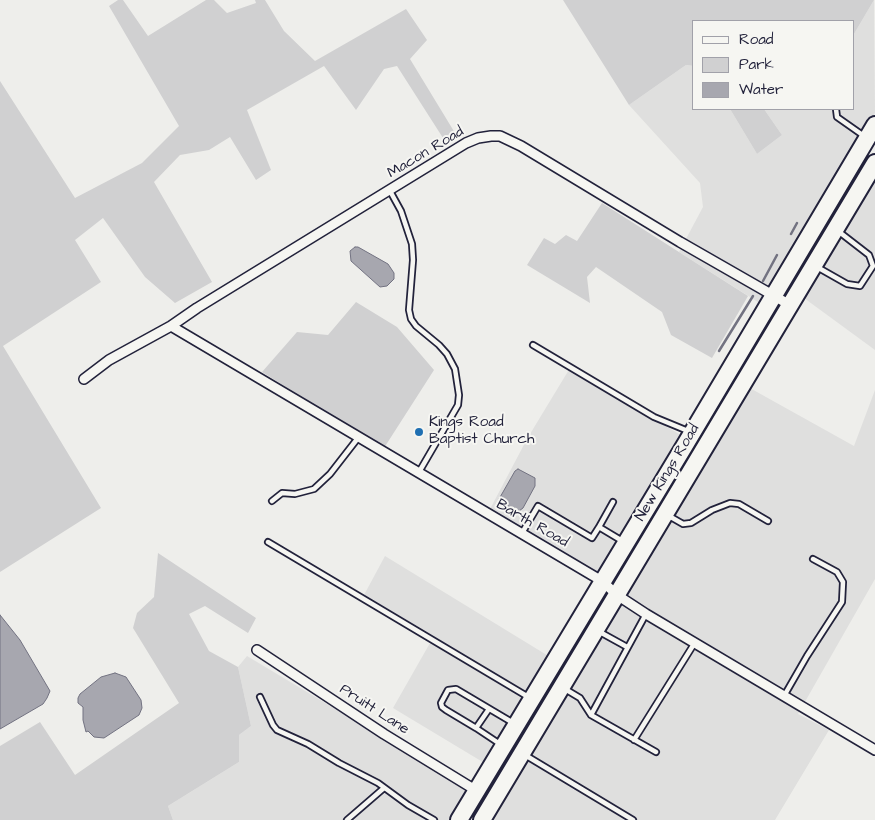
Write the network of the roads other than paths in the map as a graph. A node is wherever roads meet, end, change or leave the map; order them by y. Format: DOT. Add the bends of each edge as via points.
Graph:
graph roads {
  1 [pos="836,110"];
  2 [pos="868,136"];
  3 [pos="875,164"];
  4 [pos="390,191"];
  5 [pos="835,230"];
  6 [pos="826,246"];
  7 [pos="814,265"];
  8 [pos="774,296"];
  9 [pos="790,305"];
  10 [pos="171,326"];
  11 [pos="532,345"];
  12 [pos="84,379"];
  13 [pos="692,432"];
  14 [pos="358,438"];
  15 [pos="418,473"];
  16 [pos="272,501"];
  17 [pos="614,502"];
  18 [pos="666,514"];
  19 [pos="768,521"];
  20 [pos="599,527"];
  21 [pos="522,534"];
  22 [pos="268,542"];
  23 [pos="625,542"];
  24 [pos="813,559"];
  25 [pos="602,581"];
  26 [pos="617,595"];
  27 [pos="646,614"];
  28 [pos="596,630"];
  29 [pos="694,644"];
  30 [pos="627,647"];
  31 [pos="257,650"];
  32 [pos="562,687"];
  33 [pos="260,697"];
  34 [pos="784,698"];
  35 [pos="531,699"];
  36 [pos="489,709"];
  37 [pos="591,715"];
  38 [pos="516,724"];
  39 [pos="476,728"];
  40 [pos="634,740"];
  41 [pos="503,746"];
  42 [pos="875,750"];
  43 [pos="656,752"];
  44 [pos="522,753"];
  45 [pos="384,788"];
  46 [pos="477,791"];
  47 [pos="347,820"];
  48 [pos="434,820"];
  49 [pos="459,820"];
  50 [pos="482,820"];
  51 [pos="633,820"];
  1 -- 2 [label="lane" via="837,116"];
  2 -- 6 [label="highway" via="864,161 844,196"];
  2 -- 8 [label="highway, New Kings Road"];
  3 -- 5 [label="highway, New Kings Road"];
  4 -- 8 [label="street, Macon Road" via="466,143 500,136"];
  4 -- 10 [label="street, Macon Road"];
  4 -- 15 [label="lane" via="401,210 412,244 411,319 447,354 456,376 458,405"];
  5 -- 6 [label="highway, New Kings Road"];
  5 -- 7 [label="lane" via="869,255 873,266 860,286 847,284"];
  6 -- 7 [label="highway, New Kings Road"];
  7 -- 9 [label="highway, New Kings Road"];
  8 -- 9 [label="street, Macon Road"];
  8 -- 13 [label="highway, New Kings Road"];
  9 -- 18 [label="highway, New Kings Road"];
  10 -- 12 [label="street, Macon Road" via="109,360"];
  10 -- 14 [label="street, Barth Road"];
  11 -- 13 [label="lane" via="654,417"];
  13 -- 23 [label="highway, New Kings Road"];
  14 -- 15 [label="street, Barth Road"];
  14 -- 16 [label="lane" via="314,489 295,494 282,493"];
  15 -- 21 [label="street, Barth Road"];
  17 -- 20 [label="lane"];
  18 -- 19 [label="lane" via="683,524 691,523 730,503 739,504"];
  18 -- 26 [label="highway, New Kings Road"];
  20 -- 21 [label="lane" via="592,538 538,506"];
  20 -- 23 [label="lane"];
  21 -- 25 [label="street, Barth Road"];
  22 -- 35 [label="lane"];
  23 -- 25 [label="highway, New Kings Road"];
  24 -- 34 [label="lane" via="837,572 843,582 842,602"];
  25 -- 26 [label="street, Barth Road"];
  25 -- 35 [label="highway, New Kings Road"];
  26 -- 27 [label="street, Barth Road"];
  26 -- 28 [label="highway, New Kings Road"];
  27 -- 29 [label="street, Barth Road"];
  27 -- 30 [label="lane"];
  28 -- 30 [label="lane"];
  28 -- 32 [label="highway, New Kings Road"];
  29 -- 34 [label="street, Barth Road"];
  29 -- 40 [label="lane"];
  30 -- 37 [label="lane"];
  31 -- 46 [label="street, Pruitt Lane"];
  32 -- 37 [label="lane" via="580,698"];
  32 -- 44 [label="highway, New Kings Road"];
  33 -- 45 [label="lane" via="278,730"];
  34 -- 42 [label="street, Barth Road"];
  35 -- 38 [label="highway, New Kings Road"];
  36 -- 38 [label="lane"];
  36 -- 39 [label="lane"];
  36 -- 39 [label="lane" via="456,689 448,690 442,707"];
  37 -- 40 [label="lane"];
  38 -- 41 [label="highway, New Kings Road"];
  39 -- 41 [label="lane"];
  40 -- 43 [label="lane"];
  41 -- 46 [label="highway, New Kings Road"];
  44 -- 50 [label="highway, New Kings Road"];
  44 -- 51 [label="lane"];
  45 -- 47 [label="lane"];
  45 -- 48 [label="lane"];
  46 -- 49 [label="highway, New Kings Road"];
}
